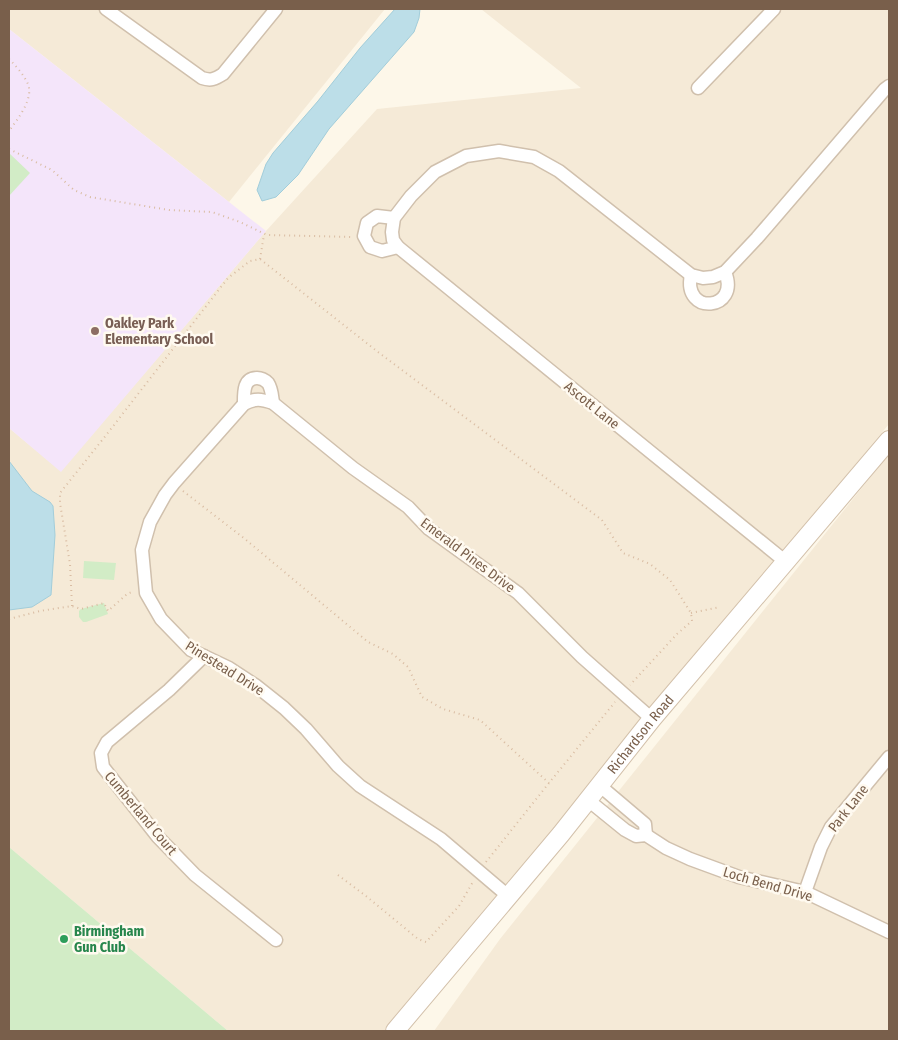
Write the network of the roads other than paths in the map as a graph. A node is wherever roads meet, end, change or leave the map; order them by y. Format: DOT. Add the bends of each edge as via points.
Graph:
graph roads {
  1 [pos="106,9"];
  2 [pos="276,9"];
  3 [pos="774,9"];
  4 [pos="889,86"];
  5 [pos="698,88"];
  6 [pos="394,218"];
  7 [pos="398,247"];
  8 [pos="725,272"];
  9 [pos="692,275"];
  10 [pos="249,401"];
  11 [pos="273,403"];
  12 [pos="889,440"];
  13 [pos="786,562"];
  14 [pos="204,656"];
  15 [pos="652,719"];
  16 [pos="889,757"];
  17 [pos="600,785"];
  18 [pos="588,800"];
  19 [pos="646,835"];
  20 [pos="804,892"];
  21 [pos="508,896"];
  22 [pos="889,932"];
  23 [pos="276,940"];
  24 [pos="395,1031"];
  1 -- 2 [label="street" via="208,80 223,74"];
  3 -- 5 [label="street"];
  4 -- 8 [label="street"];
  6 -- 7 [label="street" via="393,240"];
  6 -- 7 [label="street" via="378,216 367,223 364,237 370,247 382,251"];
  6 -- 9 [label="street" via="410,196 435,172 466,156 498,151 534,157 558,171"];
  7 -- 13 [label="street, Ascott Lane"];
  8 -- 9 [label="street" via="702,278"];
  8 -- 9 [label="street" via="728,292 721,301 711,304 692,296 689,285"];
  10 -- 11 [label="street, Emerald Pines Drive" via="263,399"];
  10 -- 11 [label="street" via="244,389 247,382 261,378 271,390"];
  10 -- 14 [label="street, Pinestead Drive" via="165,495 150,522 142,550 146,593 161,619 191,650"];
  11 -- 15 [label="street, Emerald Pines Drive" via="353,468 408,507 429,530 518,593 582,657"];
  12 -- 13 [label="street, Richardson Road"];
  13 -- 15 [label="street, Richardson Road"];
  14 -- 21 [label="street, Pinestead Drive" via="262,690 284,708 360,786 441,840"];
  14 -- 23 [label="street, Cumberland Court" via="107,742 100,760 108,775 158,837 195,875"];
  15 -- 17 [label="street, Richardson Road"];
  16 -- 20 [label="street, Park Lane" via="831,827"];
  17 -- 18 [label="street, Richardson Road"];
  17 -- 19 [label="street, Loch Bend Drive" via="645,824"];
  18 -- 19 [label="street, Loch Bend Drive" via="625,830 636,836"];
  18 -- 21 [label="street, Richardson Road"];
  19 -- 20 [label="street, Loch Bend Drive" via="690,859 739,877"];
  20 -- 22 [label="street, Loch Bend Drive"];
  21 -- 24 [label="street, Richardson Road"];
}
